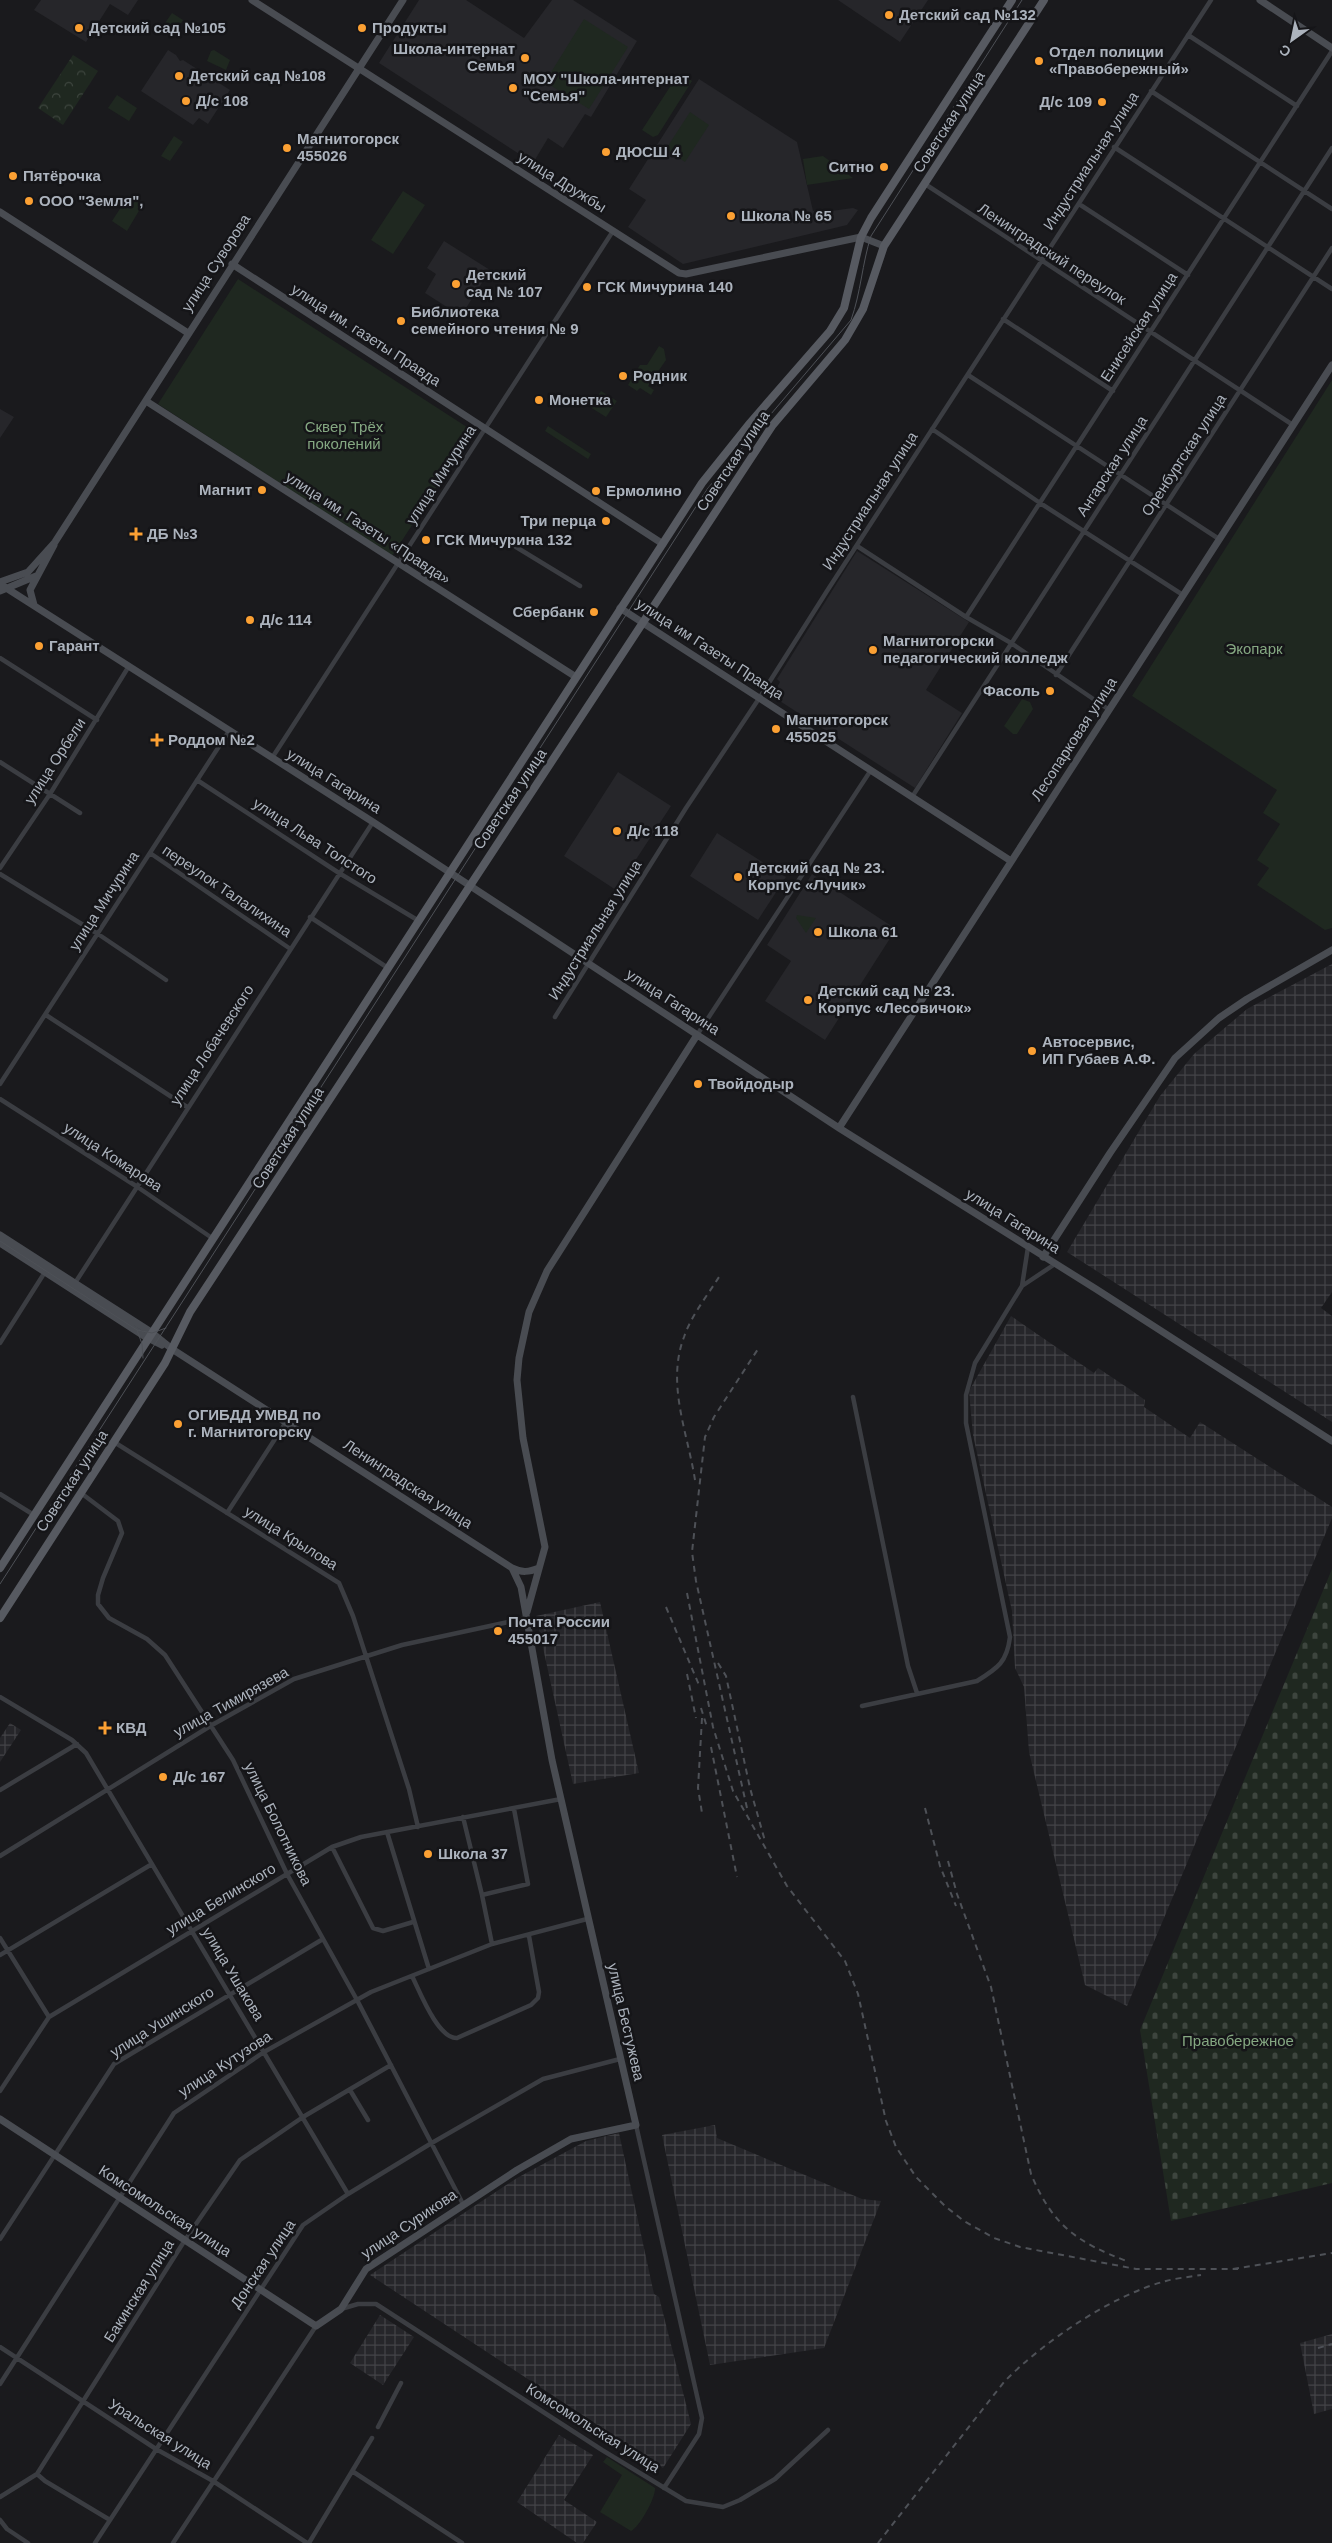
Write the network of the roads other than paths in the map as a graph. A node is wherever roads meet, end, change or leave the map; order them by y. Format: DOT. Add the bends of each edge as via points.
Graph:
graph roads {
  1 [pos="252,0"];
  2 [pos="403,0"];
  3 [pos="1012,0"];
  4 [pos="1044,0"];
  5 [pos="1210,0"];
  6 [pos="1260,0"];
  7 [pos="1188,35"];
  8 [pos="1332,49"];
  9 [pos="358,69"];
  10 [pos="1151,91"];
  11 [pos="1297,106"];
  12 [pos="1114,146"];
  13 [pos="1332,148"];
  14 [pos="1261,163"];
  15 [pos="925,184"];
  16 [pos="1304,192"];
  17 [pos="1078,204"];
  18 [pos="1332,209"];
  19 [pos="0,212"];
  20 [pos="1225,220"];
  21 [pos="613,231"];
  22 [pos="861,237"];
  23 [pos="884,246"];
  24 [pos="1268,248"];
  25 [pos="1332,248"];
  26 [pos="1041,261"];
  27 [pos="232,264"];
  28 [pos="1188,275"];
  29 [pos="1313,277"];
  30 [pos="1332,289"];
  31 [pos="1003,319"];
  32 [pos="188,332"];
  33 [pos="1150,334"];
  34 [pos="1194,361"];
  35 [pos="1332,365"];
  36 [pos="968,375"];
  37 [pos="1240,390"];
  38 [pos="1113,391"];
  39 [pos="146,401"];
  40 [pos="1293,425"];
  41 [pos="486,428"];
  42 [pos="932,429"];
  43 [pos="1077,448"];
  44 [pos="1121,475"];
  45 [pos="1040,503"];
  46 [pos="1167,505"];
  47 [pos="1084,532"];
  48 [pos="1219,538"];
  49 [pos="55,542"];
  50 [pos="663,544"];
  51 [pos="856,546"];
  52 [pos="516,547"];
  53 [pos="1130,562"];
  54 [pos="399,564"];
  55 [pos="36,576"];
  56 [pos="0,583"];
  57 [pos="580,586"];
  58 [pos="4,590"];
  59 [pos="1183,595"];
  60 [pos="35,607"];
  61 [pos="620,608"];
  62 [pos="966,617"];
  63 [pos="643,622"];
  64 [pos="1012,643"];
  65 [pos="0,658"];
  66 [pos="129,666"];
  67 [pos="1056,675"];
  68 [pos="576,678"];
  69 [pos="760,697"];
  70 [pos="1108,709"];
  71 [pos="97,720"];
  72 [pos="230,731"];
  73 [pos="272,758"];
  74 [pos="0,762"];
  75 [pos="871,770"];
  76 [pos="197,780"];
  77 [pos="50,794"];
  78 [pos="912,797"];
  79 [pos="80,813"];
  80 [pos="373,822"];
  81 [pos="150,854"];
  82 [pos="1011,861"];
  83 [pos="0,868"];
  84 [pos="339,873"];
  85 [pos="450,873"];
  86 [pos="0,874"];
  87 [pos="469,885"];
  88 [pos="310,917"];
  89 [pos="419,921"];
  90 [pos="98,934"];
  91 [pos="289,948"];
  92 [pos="1332,950"];
  93 [pos="588,964"];
  94 [pos="388,968"];
  95 [pos="166,980"];
  96 [pos="46,1015"];
  97 [pos="555,1017"];
  98 [pos="697,1035"];
  99 [pos="0,1084"];
  100 [pos="0,1099"];
  101 [pos="188,1107"];
  102 [pos="840,1128"];
  103 [pos="136,1186"];
  104 [pos="0,1235"];
  105 [pos="212,1238"];
  106 [pos="0,1243"];
  107 [pos="1028,1247"];
  108 [pos="1043,1257"];
  109 [pos="1055,1264"];
  110 [pos="45,1272"];
  111 [pos="75,1283"];
  112 [pos="1022,1286"];
  113 [pos="149,1335"];
  114 [pos="0,1343"];
  115 [pos="172,1349"];
  116 [pos="853,1397"];
  117 [pos="286,1422"];
  118 [pos="1332,1441"];
  119 [pos="114,1442"];
  120 [pos="81,1493"];
  121 [pos="0,1494"];
  122 [pos="227,1513"];
  123 [pos="34,1516"];
  124 [pos="0,1568"];
  125 [pos="512,1568"];
  126 [pos="540,1568"];
  127 [pos="527,1616"];
  128 [pos="0,1618"];
  129 [pos="365,1657"];
  130 [pos="917,1693"];
  131 [pos="0,1697"];
  132 [pos="862,1706"];
  133 [pos="212,1726"];
  134 [pos="77,1744"];
  135 [pos="108,1789"];
  136 [pos="0,1790"];
  137 [pos="561,1799"];
  138 [pos="514,1808"];
  139 [pos="462,1818"];
  140 [pos="418,1827"];
  141 [pos="387,1832"];
  142 [pos="332,1847"];
  143 [pos="0,1856"];
  144 [pos="152,1864"];
  145 [pos="287,1874"];
  146 [pos="482,1895"];
  147 [pos="588,1919"];
  148 [pos="413,1922"];
  149 [pos="192,1930"];
  150 [pos="528,1936"];
  151 [pos="0,1938"];
  152 [pos="323,1939"];
  153 [pos="492,1944"];
  154 [pos="8,1950"];
  155 [pos="0,1955"];
  156 [pos="429,1969"];
  157 [pos="412,1976"];
  158 [pos="231,1995"];
  159 [pos="357,2000"];
  160 [pos="49,2017"];
  161 [pos="264,2052"];
  162 [pos="620,2059"];
  163 [pos="390,2065"];
  164 [pos="350,2090"];
  165 [pos="0,2091"];
  166 [pos="303,2117"];
  167 [pos="0,2118"];
  168 [pos="368,2120"];
  169 [pos="636,2125"];
  170 [pos="430,2144"];
  171 [pos="55,2155"];
  172 [pos="348,2194"];
  173 [pos="119,2196"];
  174 [pos="463,2204"];
  175 [pos="0,2239"];
  176 [pos="185,2240"];
  177 [pos="260,2290"];
  178 [pos="341,2309"];
  179 [pos="316,2326"];
  180 [pos="0,2347"];
  181 [pos="17,2358"];
  182 [pos="401,2383"];
  183 [pos="0,2384"];
  184 [pos="85,2401"];
  185 [pos="378,2427"];
  186 [pos="828,2430"];
  187 [pos="372,2438"];
  188 [pos="156,2449"];
  189 [pos="352,2470"];
  190 [pos="37,2474"];
  191 [pos="213,2481"];
  192 [pos="664,2488"];
  193 [pos="0,2497"];
  194 [pos="0,2520"];
  195 [pos="110,2520"];
  196 [pos="28,2543"];
  197 [pos="95,2543"];
  198 [pos="172,2543"];
  199 [pos="308,2543"];
  200 [pos="462,2543"];
  1 -- 9 [label="street, улица Дружбы"];
  2 -- 9 [label="street, улица Суворова"];
  3 -- 22 [label="main road, Советская улица"];
  4 -- 15 [label="main road, Советская улица"];
  5 -- 7 [label="street, Индустриальная улица"];
  6 -- 8 [label="street"];
  7 -- 10 [label="street, Индустриальная улица"];
  7 -- 11 [label="street"];
  8 -- 11 [label="street, Енисейская улица"];
  9 -- 21 [label="street, улица Дружбы"];
  9 -- 27 [label="street, улица Суворова"];
  10 -- 12 [label="street, Индустриальная улица"];
  10 -- 14 [label="street"];
  11 -- 14 [label="street, Енисейская улица"];
  12 -- 17 [label="street, Индустриальная улица"];
  12 -- 20 [label="street"];
  13 -- 16 [label="street, Ангарская улица"];
  14 -- 16 [label="street"];
  14 -- 20 [label="street, Енисейская улица"];
  15 -- 23 [label="main road, Советская улица"];
  15 -- 26 [label="street, Ленинградский переулок"];
  16 -- 18 [label="street"];
  16 -- 24 [label="street, Ангарская улица"];
  17 -- 26 [label="street, Индустриальная улица"];
  17 -- 28 [label="street"];
  19 -- 32 [label="street"];
  20 -- 24 [label="street"];
  20 -- 28 [label="street, Енисейская улица"];
  21 -- 22 [label="street, улица Дружбы" via="670,268 686,274"];
  21 -- 41 [label="street, улица Мичурина"];
  22 -- 23 [label="street"];
  22 -- 50 [label="main road, Советская улица" via="844,308 830,330 707,477"];
  23 -- 63 [label="main road, Советская улица" via="863,309 845,340 772,426"];
  24 -- 29 [label="street"];
  24 -- 34 [label="street, Ангарская улица"];
  25 -- 29 [label="street, Оренбургская улица"];
  26 -- 31 [label="street, Индустриальная улица"];
  26 -- 33 [label="street, Ленинградский переулок"];
  27 -- 32 [label="street, улица Суворова"];
  27 -- 41 [label="street, улица им. газеты Правда"];
  28 -- 33 [label="street, Енисейская улица"];
  29 -- 30 [label="street"];
  29 -- 37 [label="street, Оренбургская улица"];
  31 -- 36 [label="street, Индустриальная улица"];
  31 -- 38 [label="street"];
  32 -- 39 [label="street, улица Суворова"];
  33 -- 34 [label="street, Ленинградский переулок"];
  33 -- 38 [label="street, Енисейская улица"];
  34 -- 37 [label="street, Ленинградский переулок"];
  34 -- 44 [label="street, Ангарская улица"];
  35 -- 40 [label="street, Лесопарковая улица"];
  36 -- 42 [label="street, Индустриальная улица"];
  36 -- 43 [label="street"];
  37 -- 40 [label="street, Ленинградский переулок"];
  37 -- 46 [label="street, Оренбургская улица"];
  38 -- 43 [label="street, Енисейская улица"];
  39 -- 49 [label="street, улица Суворова"];
  39 -- 54 [label="street, улица им. Газеты «Правда»"];
  40 -- 48 [label="street, Лесопарковая улица"];
  41 -- 50 [label="street"];
  41 -- 54 [label="street, улица Мичурина"];
  42 -- 45 [label="street"];
  42 -- 51 [label="street, Индустриальная улица"];
  43 -- 44 [label="street"];
  43 -- 45 [label="street, Енисейская улица"];
  44 -- 46 [label="street"];
  44 -- 47 [label="street, Ангарская улица"];
  45 -- 47 [label="street"];
  45 -- 62 [label="street, Енисейская улица"];
  46 -- 48 [label="street"];
  46 -- 53 [label="street, Оренбургская улица"];
  47 -- 53 [label="street"];
  47 -- 64 [label="street, Ангарская улица"];
  48 -- 59 [label="street, Лесопарковая улица"];
  49 -- 55 [label="street, улица Суворова"];
  49 -- 56 [label="street, улица Суворова" via="28,572"];
  50 -- 61 [label="main road, Советская улица"];
  51 -- 62 [label="street"];
  51 -- 69 [label="street, Индустриальная улица"];
  52 -- 57 [label="street"];
  53 -- 59 [label="street"];
  53 -- 67 [label="street, Оренбургская улица"];
  54 -- 68 [label="street, улица им. Газеты «Правда»"];
  54 -- 73 [label="street, улица Мичурина"];
  55 -- 58 [label="street"];
  55 -- 60 [label="street, улица Суворова" via="30,590"];
  56 -- 58 [label="street, улица Гагарина"];
  58 -- 60 [label="street, улица Гагарина"];
  59 -- 70 [label="street, Лесопарковая улица"];
  60 -- 66 [label="street, улица Гагарина"];
  61 -- 63 [label="street, улица им Газеты Правда"];
  61 -- 68 [label="main road, Советская улица"];
  62 -- 64 [label="street"];
  63 -- 69 [label="street, улица им Газеты Правда"];
  63 -- 87 [label="main road, Советская улица"];
  64 -- 67 [label="street"];
  64 -- 78 [label="street, Ангарская улица"];
  65 -- 71 [label="street"];
  66 -- 71 [label="street, улица Орбели"];
  66 -- 72 [label="street, улица Гагарина"];
  67 -- 70 [label="street"];
  68 -- 85 [label="main road, Советская улица"];
  69 -- 75 [label="street, улица им Газеты Правда"];
  69 -- 93 [label="street, Индустриальная улица"];
  70 -- 82 [label="street, Лесопарковая улица"];
  71 -- 77 [label="street, улица Орбели"];
  72 -- 73 [label="street, улица Гагарина"];
  72 -- 76 [label="street, улица Мичурина"];
  73 -- 80 [label="street, улица Гагарина"];
  74 -- 77 [label="street"];
  75 -- 78 [label="street, улица им Газеты Правда"];
  75 -- 98 [label="street"];
  76 -- 81 [label="street, улица Мичурина"];
  76 -- 84 [label="street, улица Льва Толстого"];
  77 -- 79 [label="street"];
  77 -- 83 [label="street, улица Орбели"];
  78 -- 82 [label="street, улица им Газеты Правда"];
  80 -- 84 [label="street, улица Лобачевского"];
  80 -- 85 [label="street, улица Гагарина"];
  81 -- 90 [label="street, улица Мичурина"];
  81 -- 91 [label="street, переулок Талалихина"];
  82 -- 102 [label="street, Лесопарковая улица"];
  84 -- 88 [label="street, улица Лобачевского"];
  84 -- 89 [label="street, улица Льва Толстого"];
  85 -- 87 [label="street, улица Гагарина"];
  85 -- 89 [label="main road, Советская улица"];
  86 -- 90 [label="street"];
  87 -- 93 [label="street, улица Гагарина"];
  87 -- 115 [label="main road, Советская улица" via="190,1312"];
  88 -- 91 [label="street, улица Лобачевского"];
  88 -- 94 [label="street"];
  89 -- 94 [label="main road, Советская улица"];
  90 -- 95 [label="street"];
  90 -- 96 [label="street, улица Мичурина"];
  91 -- 101 [label="street, улица Лобачевского"];
  92 -- 108 [label="street" via="1219,1018 1175,1058"];
  93 -- 97 [label="street, Индустриальная улица"];
  93 -- 98 [label="street, улица Гагарина"];
  94 -- 105 [label="main road, Советская улица"];
  96 -- 99 [label="street, улица Мичурина"];
  96 -- 101 [label="street"];
  98 -- 102 [label="street, улица Гагарина"];
  98 -- 126 [label="street" via="546,1271 529,1312 517,1380 523,1438 545,1547"];
  100 -- 103 [label="street, улица Комарова"];
  101 -- 103 [label="street, улица Лобачевского"];
  102 -- 107 [label="street, улица Гагарина"];
  103 -- 105 [label="street, улица Комарова"];
  103 -- 111 [label="street, улица Лобачевского"];
  104 -- 111 [label="street, Ленинградская улица"];
  105 -- 113 [label="main road, Советская улица"];
  106 -- 110 [label="street, Ленинградская улица"];
  107 -- 108 [label="street, улица Гагарина"];
  107 -- 112 [label="street"];
  108 -- 109 [label="street, улица Гагарина"];
  109 -- 112 [label="street"];
  109 -- 118 [label="street, улица Гагарина"];
  110 -- 113 [label="street, Ленинградская улица"];
  110 -- 114 [label="street"];
  111 -- 113 [label="street, Ленинградская улица"];
  112 -- 130 [label="street" via="975,1363 966,1395 966,1423 1010,1637 1008,1656 993,1672 977,1681"];
  113 -- 115 [label="street, Ленинградская улица"];
  113 -- 123 [label="main road, Советская улица"];
  115 -- 117 [label="street, Ленинградская улица"];
  115 -- 119 [label="main road, Советская улица"];
  116 -- 130 [label="street" via="908,1666"];
  117 -- 122 [label="street"];
  117 -- 125 [label="street, Ленинградская улица"];
  119 -- 120 [label="main road, Советская улица"];
  119 -- 122 [label="street, улица Крылова"];
  120 -- 128 [label="main road, Советская улица"];
  120 -- 133 [label="street, улица Болотникова" via="122,1527 103,1578 98,1604 109,1618 147,1639 166,1655"];
  121 -- 123 [label="street"];
  122 -- 129 [label="street, улица Крылова" via="339,1583 354,1616"];
  123 -- 124 [label="main road, Советская улица"];
  125 -- 126 [label="street" via="525,1572"];
  125 -- 127 [label="street" via="521,1587"];
  126 -- 127 [label="street"];
  127 -- 129 [label="street, улица Тимирязева" via="402,1645"];
  127 -- 137 [label="street, улица Бестужева"];
  129 -- 133 [label="street, улица Тимирязева" via="294,1679"];
  129 -- 140 [label="street, улица Крылова" via="409,1789"];
  130 -- 132 [label="street"];
  131 -- 134 [label="street, улица Ушакова"];
  133 -- 135 [label="street, улица Тимирязева"];
  133 -- 145 [label="street, улица Болотникова" via="233,1760"];
  134 -- 135 [label="street, улица Ушакова"];
  134 -- 136 [label="street"];
  135 -- 143 [label="street, улица Тимирязева"];
  135 -- 144 [label="street, улица Ушакова"];
  137 -- 138 [label="street, улица Белинского"];
  137 -- 147 [label="street, улица Бестужева"];
  138 -- 139 [label="street, улица Белинского"];
  138 -- 146 [label="street" via="528,1884"];
  139 -- 140 [label="street, улица Белинского"];
  139 -- 146 [label="street"];
  140 -- 141 [label="street, улица Белинского"];
  141 -- 142 [label="street, улица Белинского"];
  141 -- 148 [label="street"];
  142 -- 145 [label="street, улица Белинского"];
  142 -- 148 [label="street" via="373,1928 383,1931"];
  144 -- 149 [label="street, улица Ушакова"];
  144 -- 154 [label="street"];
  145 -- 149 [label="street, улица Белинского"];
  145 -- 152 [label="street, улица Болотникова"];
  146 -- 153 [label="street"];
  147 -- 150 [label="street, улица Кутузова"];
  147 -- 162 [label="street, улица Бестужева"];
  148 -- 156 [label="street"];
  149 -- 158 [label="street, улица Ушакова"];
  149 -- 160 [label="street, улица Белинского"];
  150 -- 153 [label="street, улица Кутузова"];
  150 -- 157 [label="street" via="538,1998 531,2005 457,2038 449,2037 439,2028"];
  151 -- 154 [label="street"];
  152 -- 158 [label="street, улица Ушинского"];
  152 -- 159 [label="street, улица Болотникова"];
  153 -- 156 [label="street, улица Кутузова"];
  154 -- 155 [label="street"];
  154 -- 160 [label="street"];
  156 -- 157 [label="street, улица Кутузова"];
  157 -- 159 [label="street, улица Кутузова"];
  158 -- 161 [label="street, улица Ушакова"];
  158 -- 171 [label="street, улица Ушинского" via="114,2064"];
  159 -- 161 [label="street, улица Кутузова"];
  159 -- 163 [label="street, улица Болотникова"];
  160 -- 165 [label="street, улица Белинского"];
  161 -- 166 [label="street, улица Ушакова"];
  161 -- 173 [label="street, улица Кутузова" via="174,2113"];
  162 -- 169 [label="street, улица Бестужева"];
  162 -- 170 [label="street, Донская улица" via="543,2079"];
  163 -- 164 [label="street, Бакинская улица"];
  163 -- 170 [label="street, улица Болотникова"];
  164 -- 166 [label="street, Бакинская улица"];
  164 -- 168 [label="street"];
  166 -- 172 [label="street, улица Ушакова"];
  166 -- 176 [label="street, Бакинская улица" via="240,2160"];
  167 -- 171 [label="street, Комсомольская улица"];
  169 -- 174 [label="street, улица Сурикова" via="571,2139"];
  169 -- 192 [label="street, улица Бестужева" via="702,2418 699,2434"];
  170 -- 172 [label="street, Донская улица"];
  170 -- 174 [label="street, улица Болотникова"];
  171 -- 173 [label="street, Комсомольская улица"];
  171 -- 175 [label="street, улица Ушинского"];
  172 -- 177 [label="street, Донская улица" via="303,2225"];
  173 -- 176 [label="street, Комсомольская улица"];
  173 -- 181 [label="street, улица Кутузова"];
  174 -- 178 [label="street, улица Сурикова" via="366,2270"];
  176 -- 177 [label="street, Комсомольская улица"];
  176 -- 184 [label="street, Бакинская улица"];
  177 -- 179 [label="street, Комсомольская улица"];
  177 -- 188 [label="street, Донская улица"];
  178 -- 179 [label="street, улица Сурикова"];
  178 -- 192 [label="street, Комсомольская улица" via="358,2304 376,2304"];
  179 -- 191 [label="street, улица Сурикова"];
  180 -- 181 [label="street, Уральская улица"];
  181 -- 183 [label="street, улица Кутузова"];
  181 -- 184 [label="street, Уральская улица"];
  182 -- 185 [label="street"];
  184 -- 188 [label="street, Уральская улица"];
  184 -- 190 [label="street, Бакинская улица"];
  186 -- 192 [label="street, Комсомольская улица" via="775,2480 723,2507 686,2501"];
  187 -- 189 [label="street"];
  188 -- 191 [label="street, Уральская улица"];
  188 -- 195 [label="street, Донская улица"];
  189 -- 199 [label="street"];
  189 -- 200 [label="street"];
  190 -- 193 [label="street, Бакинская улица"];
  190 -- 195 [label="street"];
  191 -- 198 [label="street, улица Сурикова"];
  191 -- 199 [label="street, Уральская улица"];
  194 -- 196 [label="street" via="7,2529"];
  195 -- 197 [label="street, Донская улица"];
}
